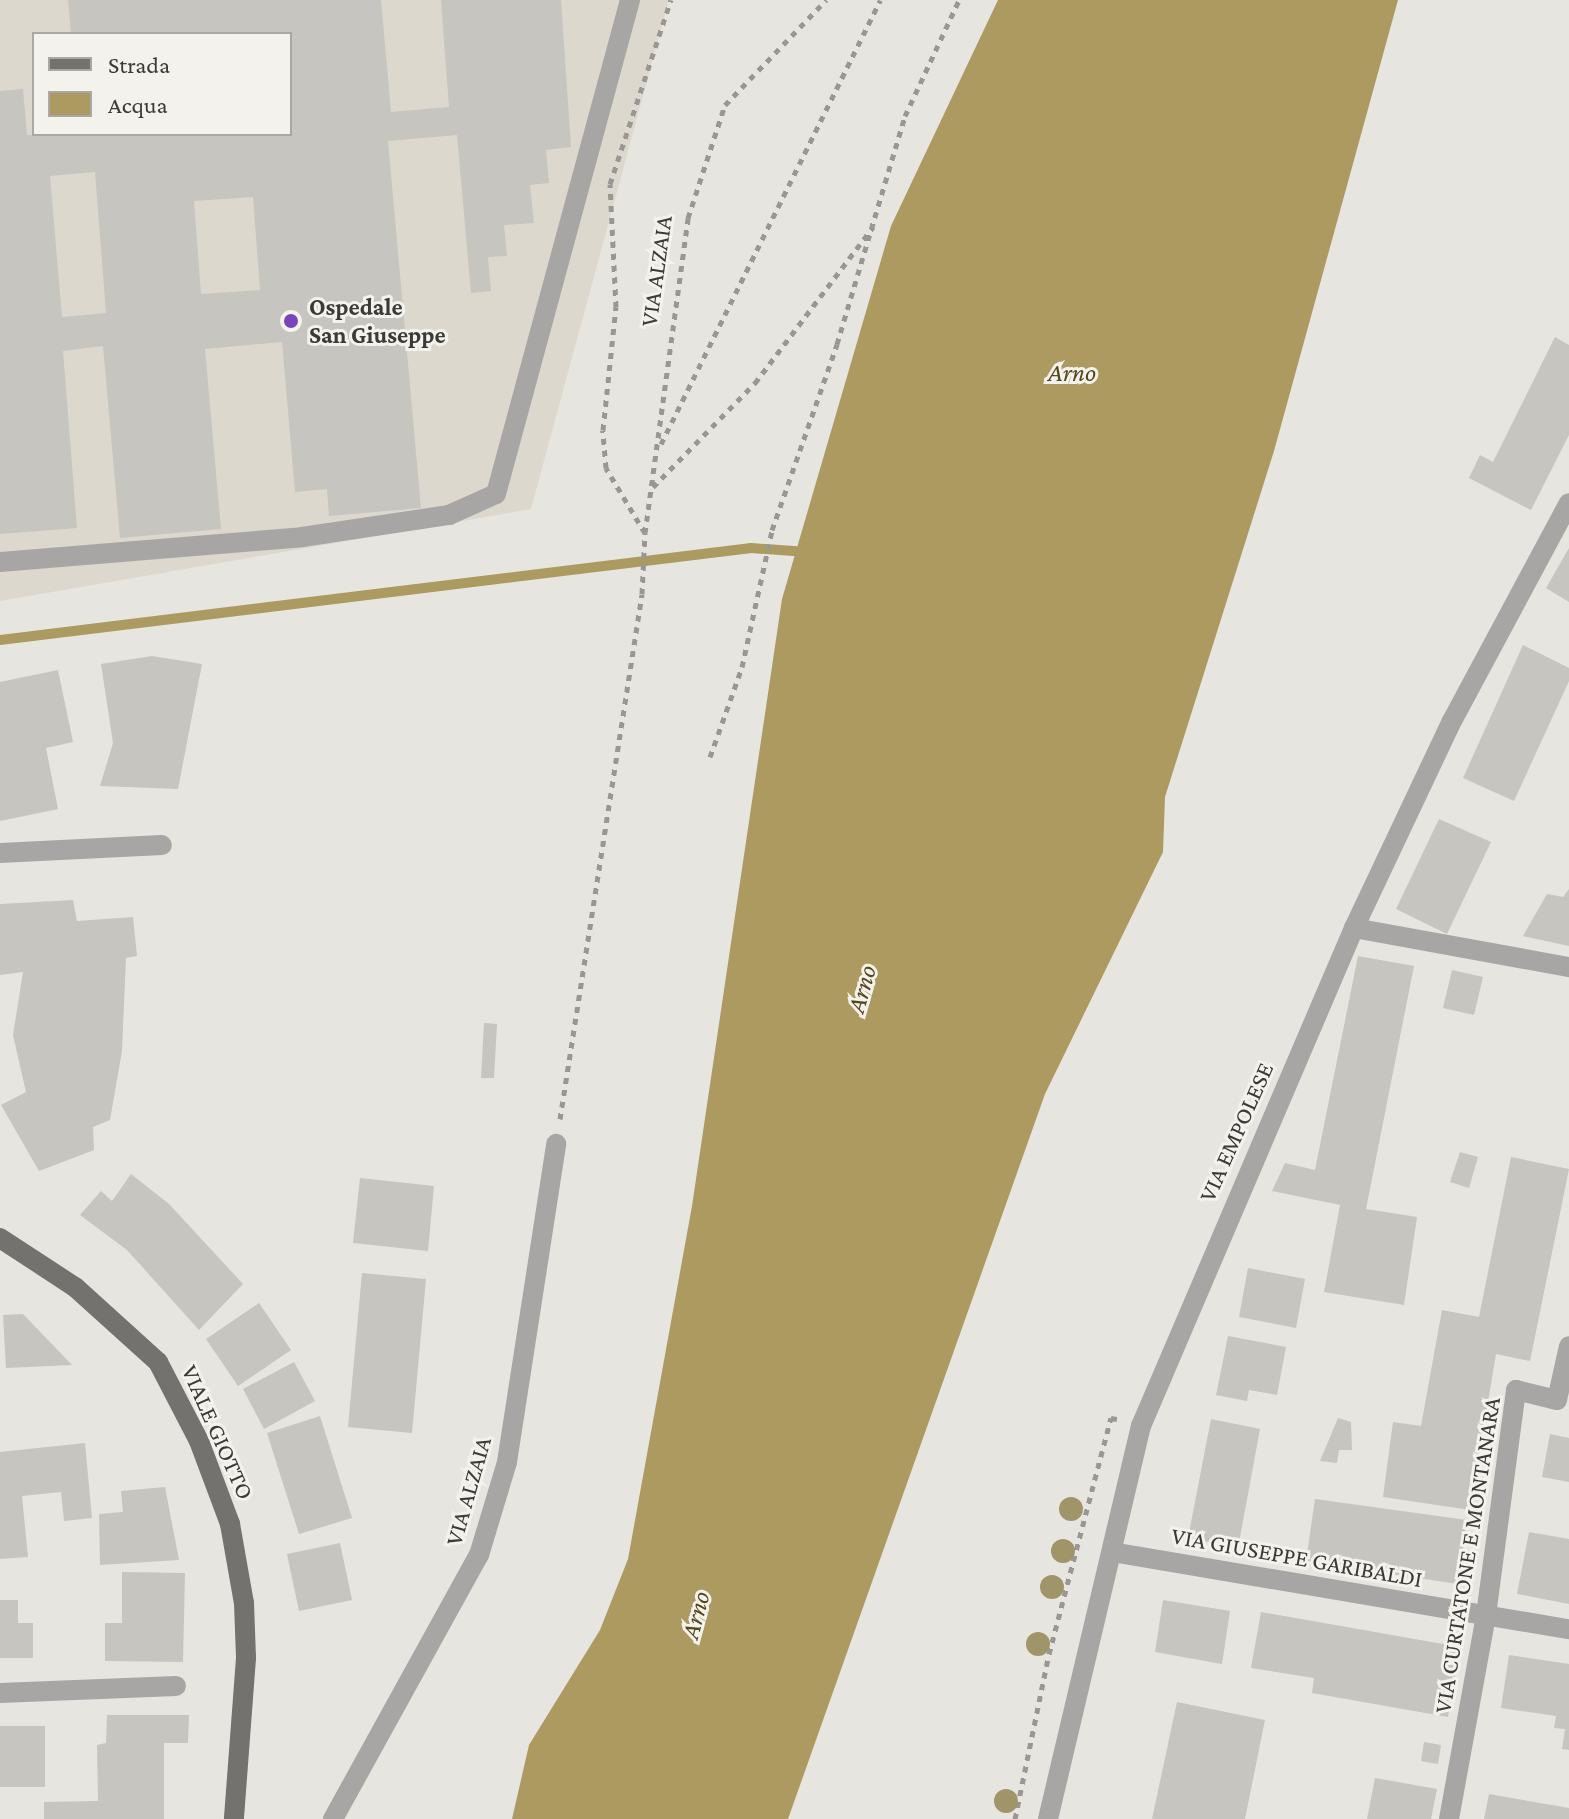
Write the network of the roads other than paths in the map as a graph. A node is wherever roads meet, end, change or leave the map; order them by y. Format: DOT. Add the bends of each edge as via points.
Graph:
graph roads {
  1 [pos="630,0"];
  2 [pos="1569,503"];
  3 [pos="0,562"];
  4 [pos="162,845"];
  5 [pos="0,853"];
  6 [pos="1354,928"];
  7 [pos="1569,967"];
  8 [pos="556,1144"];
  9 [pos="0,1238"];
  10 [pos="1569,1346"];
  11 [pos="1112,1552"];
  12 [pos="1486,1615"];
  13 [pos="1569,1629"];
  14 [pos="176,1686"];
  15 [pos="0,1693"];
  16 [pos="234,1819"];
  17 [pos="333,1819"];
  18 [pos="1048,1819"];
  19 [pos="1449,1819"];
  1 -- 3 [label="street" via="496,494 449,515 302,537"];
  2 -- 6 [label="street, VIA EMPOLESE" via="1452,721"];
  4 -- 5 [label="street"];
  6 -- 7 [label="street"];
  6 -- 11 [label="street, VIA EMPOLESE" via="1141,1426"];
  8 -- 17 [label="street, VIA ALZAIA" via="507,1462 479,1555"];
  9 -- 16 [label="main road, VIALE GIOTTO" via="75,1287 158,1362 199,1441 230,1524 244,1603 246,1658"];
  10 -- 12 [label="street, VIA CURTATONE E MONTANARA" via="1557,1400 1516,1390"];
  11 -- 12 [label="street, VIA GIUSEPPE GARIBALDI"];
  11 -- 18 [label="street, VIA EMPOLESE"];
  12 -- 13 [label="street, VIA GIUSEPPE GARIBALDI"];
  12 -- 19 [label="street, VIA CURTATONE E MONTANARA"];
  14 -- 15 [label="street"];
}
